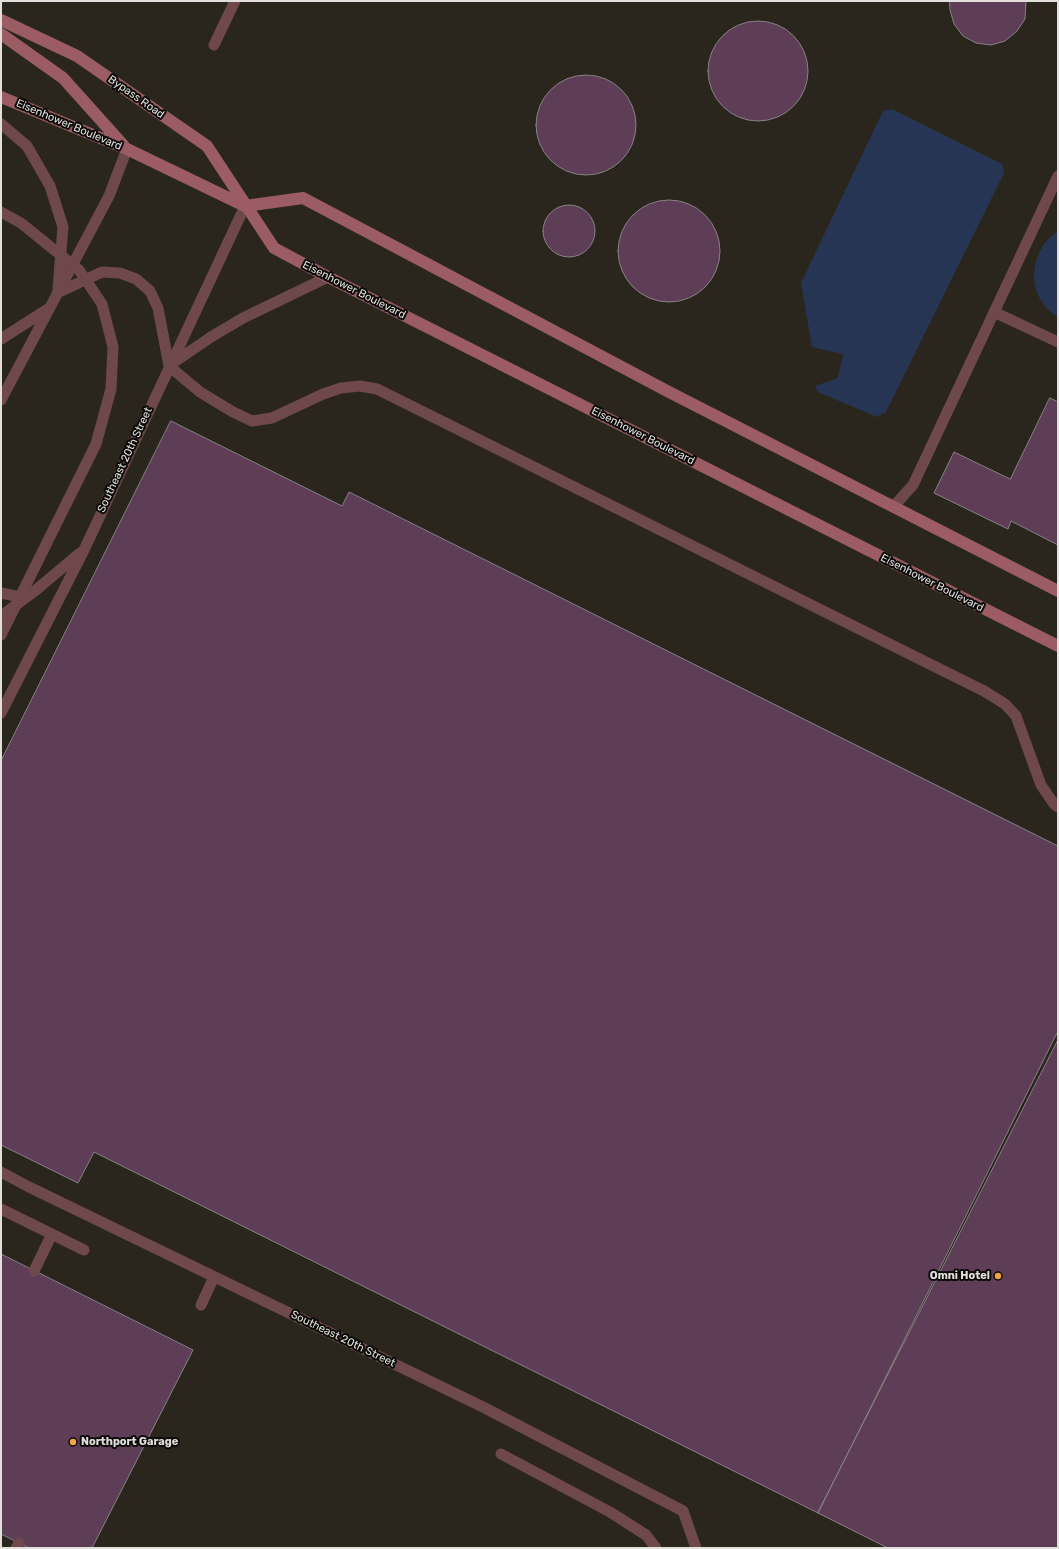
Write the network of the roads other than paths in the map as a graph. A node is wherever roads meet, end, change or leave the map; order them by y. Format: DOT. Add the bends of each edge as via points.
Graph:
graph roads {
  1 [pos="235,1"];
  2 [pos="1,20"];
  3 [pos="1,34"];
  4 [pos="214,45"];
  5 [pos="1,97"];
  6 [pos="1,124"];
  7 [pos="127,149"];
  8 [pos="1058,176"];
  9 [pos="245,206"];
  10 [pos="1,212"];
  11 [pos="328,277"];
  12 [pos="57,293"];
  13 [pos="49,309"];
  14 [pos="994,312"];
  15 [pos="1,339"];
  16 [pos="1058,342"];
  17 [pos="170,366"];
  18 [pos="1,400"];
  19 [pos="893,507"];
  20 [pos="84,550"];
  21 [pos="1058,591"];
  22 [pos="1,594"];
  23 [pos="25,598"];
  24 [pos="1,616"];
  25 [pos="1,635"];
  26 [pos="1058,646"];
  27 [pos="1,713"];
  28 [pos="1058,807"];
  29 [pos="1,1172"];
  30 [pos="1,1209"];
  31 [pos="52,1234"];
  32 [pos="84,1250"];
  33 [pos="34,1271"];
  34 [pos="214,1277"];
  35 [pos="201,1305"];
  36 [pos="501,1454"];
  37 [pos="656,1548"];
  38 [pos="696,1548"];
  1 -- 4 [label="lane"];
  2 -- 9 [label="street, Bypass Road" via="77,56 207,146"];
  3 -- 7 [label="street" via="63,78"];
  5 -- 7 [label="street, Eisenhower Boulevard"];
  6 -- 12 [label="lane" via="27,146 50,186 63,227"];
  7 -- 9 [label="street, Eisenhower Boulevard"];
  7 -- 12 [label="lane" via="109,196"];
  8 -- 14 [label="lane"];
  9 -- 11 [label="street, Eisenhower Boulevard" via="274,248"];
  9 -- 17 [label="lane, Southeast 20th Street"];
  9 -- 19 [label="street" via="303,198 669,392"];
  10 -- 25 [label="lane, bridge" via="21,223 79,270 102,304 113,346 111,389 96,444"];
  11 -- 17 [label="lane" via="243,318"];
  11 -- 26 [label="street, Eisenhower Boulevard"];
  12 -- 13 [label="lane"];
  12 -- 17 [label="lane" via="102,272 120,273 136,279 150,291 158,308"];
  13 -- 15 [label="lane"];
  13 -- 18 [label="lane"];
  14 -- 16 [label="lane"];
  14 -- 19 [label="lane" via="913,485"];
  17 -- 20 [label="lane, Southeast 20th Street"];
  17 -- 28 [label="lane" via="200,392 252,421 272,418 322,394 341,388 360,386 377,389 984,691 1005,704 1016,716 1042,785"];
  19 -- 21 [label="street"];
  20 -- 23 [label="lane"];
  20 -- 27 [label="lane, Southeast 20th Street"];
  22 -- 23 [label="lane"];
  23 -- 24 [label="lane"];
  29 -- 34 [label="lane, Southeast 20th Street"];
  30 -- 31 [label="lane"];
  31 -- 32 [label="lane"];
  31 -- 33 [label="lane"];
  34 -- 35 [label="lane"];
  34 -- 38 [label="lane, Southeast 20th Street" via="483,1407 683,1511"];
  36 -- 37 [label="lane" via="610,1512 646,1535"];
}
